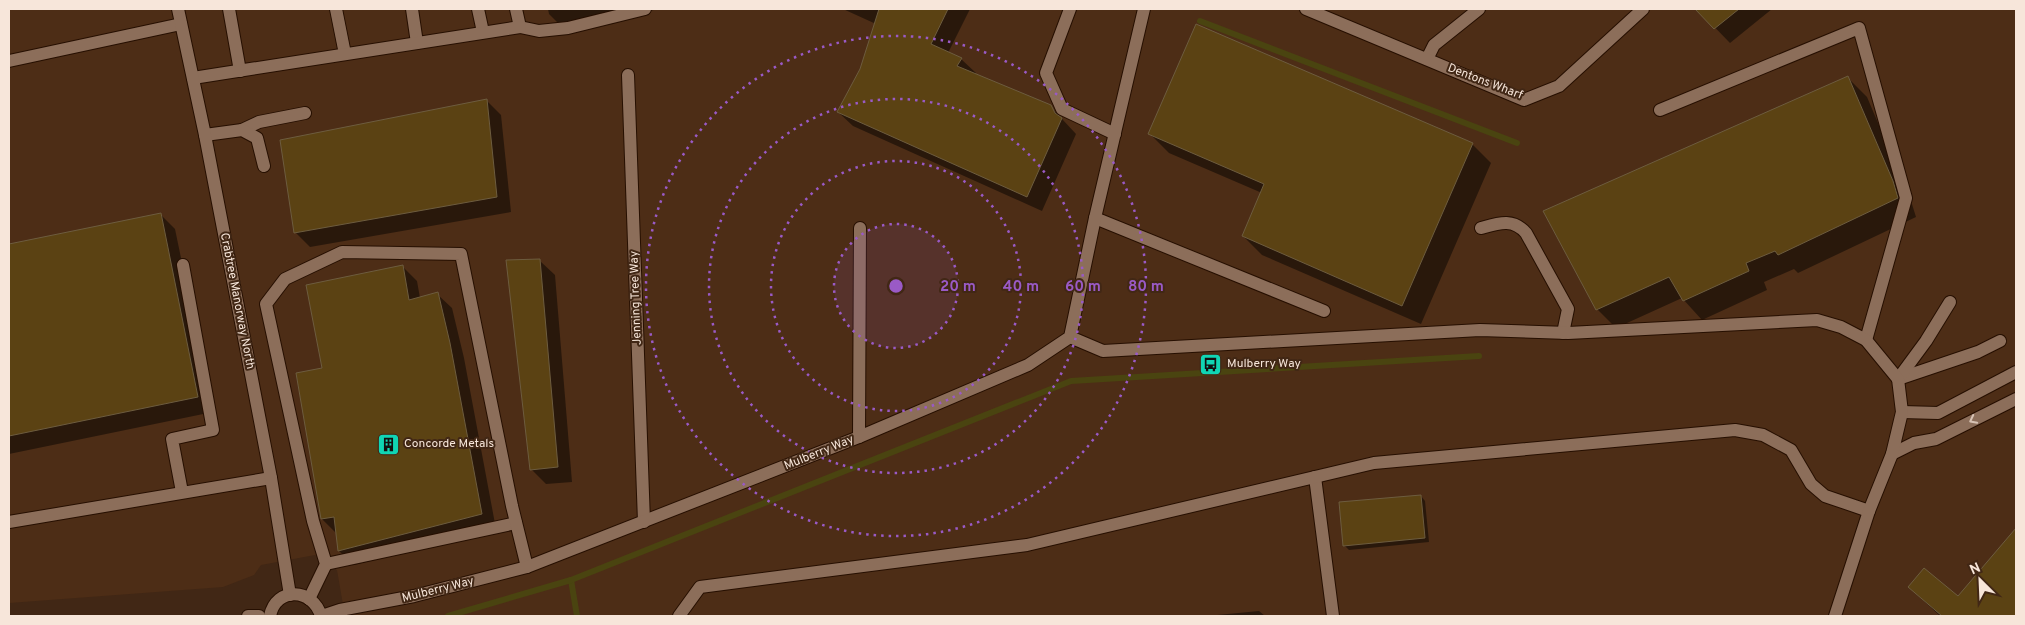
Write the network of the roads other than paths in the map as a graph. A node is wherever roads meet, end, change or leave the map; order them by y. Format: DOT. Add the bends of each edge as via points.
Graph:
graph roads {
  1 [pos="178,9"];
  2 [pos="229,9"];
  3 [pos="336,9"];
  4 [pos="412,9"];
  5 [pos="478,9"];
  6 [pos="516,9"];
  7 [pos="645,9"];
  8 [pos="1070,9"];
  9 [pos="1144,9"];
  10 [pos="1306,9"];
  11 [pos="1479,9"];
  12 [pos="1643,9"];
  13 [pos="180,24"];
  14 [pos="520,27"];
  15 [pos="483,32"];
  16 [pos="417,43"];
  17 [pos="345,54"];
  18 [pos="1427,59"];
  19 [pos="9,62"];
  20 [pos="240,71"];
  21 [pos="628,74"];
  22 [pos="193,78"];
  23 [pos="1660,110"];
  24 [pos="305,113"];
  25 [pos="242,130"];
  26 [pos="1115,134"];
  27 [pos="205,135"];
  28 [pos="264,166"];
  29 [pos="1095,218"];
  30 [pos="860,228"];
  31 [pos="1482,228"];
  32 [pos="183,265"];
  33 [pos="1950,302"];
  34 [pos="1324,311"];
  35 [pos="1563,333"];
  36 [pos="1070,337"];
  37 [pos="1866,340"];
  38 [pos="2000,341"];
  39 [pos="2016,372"];
  40 [pos="1898,379"];
  41 [pos="2016,399"];
  42 [pos="1902,412"];
  43 [pos="859,437"];
  44 [pos="1892,454"];
  45 [pos="1315,477"];
  46 [pos="271,478"];
  47 [pos="182,492"];
  48 [pos="1869,511"];
  49 [pos="9,522"];
  50 [pos="644,522"];
  51 [pos="516,523"];
  52 [pos="326,564"];
  53 [pos="527,567"];
  54 [pos="290,595"];
  55 [pos="309,599"];
  56 [pos="248,616"];
  57 [pos="259,616"];
  58 [pos="270,616"];
  59 [pos="322,616"];
  60 [pos="679,616"];
  61 [pos="1334,616"];
  62 [pos="1835,616"];
  1 -- 13 [label="street, Crabtree Manorway North"];
  2 -- 20 [label="street"];
  3 -- 17 [label="street"];
  4 -- 16 [label="street"];
  5 -- 15 [label="street"];
  6 -- 14 [label="street"];
  7 -- 14 [label="street" via="568,28 539,31"];
  8 -- 26 [label="street" via="1046,73 1062,108"];
  9 -- 26 [label="street"];
  10 -- 18 [label="street, Dentons Wharf"];
  11 -- 18 [label="street" via="1434,45"];
  12 -- 18 [label="street, Dentons Wharf" via="1559,86 1524,100"];
  13 -- 19 [label="street"];
  13 -- 22 [label="street, Crabtree Manorway North"];
  14 -- 15 [label="street"];
  15 -- 16 [label="street"];
  16 -- 17 [label="street"];
  17 -- 20 [label="street"];
  20 -- 22 [label="street"];
  21 -- 50 [label="street, Jenning Tree Way"];
  22 -- 27 [label="street, Crabtree Manorway North"];
  23 -- 37 [label="street" via="1859,28 1906,198"];
  24 -- 25 [label="street" via="259,122"];
  25 -- 27 [label="street"];
  25 -- 28 [label="street" via="257,138"];
  26 -- 29 [label="street"];
  27 -- 46 [label="street, Crabtree Manorway North"];
  29 -- 34 [label="street"];
  29 -- 36 [label="street"];
  30 -- 43 [label="street"];
  31 -- 35 [label="street" via="1512,222 1526,233 1568,309"];
  32 -- 47 [label="street" via="213,430 172,439"];
  33 -- 40 [label="street"];
  35 -- 36 [label="street" via="1480,330 1103,351"];
  35 -- 37 [label="street" via="1817,320 1841,327"];
  36 -- 43 [label="street, Mulberry Way" via="1028,365"];
  37 -- 40 [label="street"];
  38 -- 40 [label="street" via="1978,352"];
  39 -- 42 [label="street" via="1938,412"];
  40 -- 42 [label="street"];
  41 -- 44 [label="street, one-way" via="1936,439 1914,443"];
  42 -- 44 [label="street"];
  43 -- 50 [label="street, Mulberry Way"];
  44 -- 48 [label="street"];
  45 -- 48 [label="street" via="1374,463 1735,430 1763,435 1791,450 1811,484 1824,496"];
  45 -- 60 [label="street" via="1027,545 700,587"];
  45 -- 61 [label="street"];
  46 -- 47 [label="street"];
  46 -- 54 [label="street, Crabtree Manorway North"];
  47 -- 49 [label="street"];
  48 -- 62 [label="street"];
  50 -- 53 [label="street, Mulberry Way"];
  51 -- 52 [label="street"];
  51 -- 52 [label="street" via="461,254 342,252 284,279 266,304 313,521"];
  51 -- 53 [label="street"];
  52 -- 55 [label="street"];
  53 -- 59 [label="street, Mulberry Way"];
  54 -- 55 [label="street"];
  54 -- 58 [label="street" via="276,603"];
  55 -- 59 [label="street"];
  56 -- 57 [label="street"];
}
